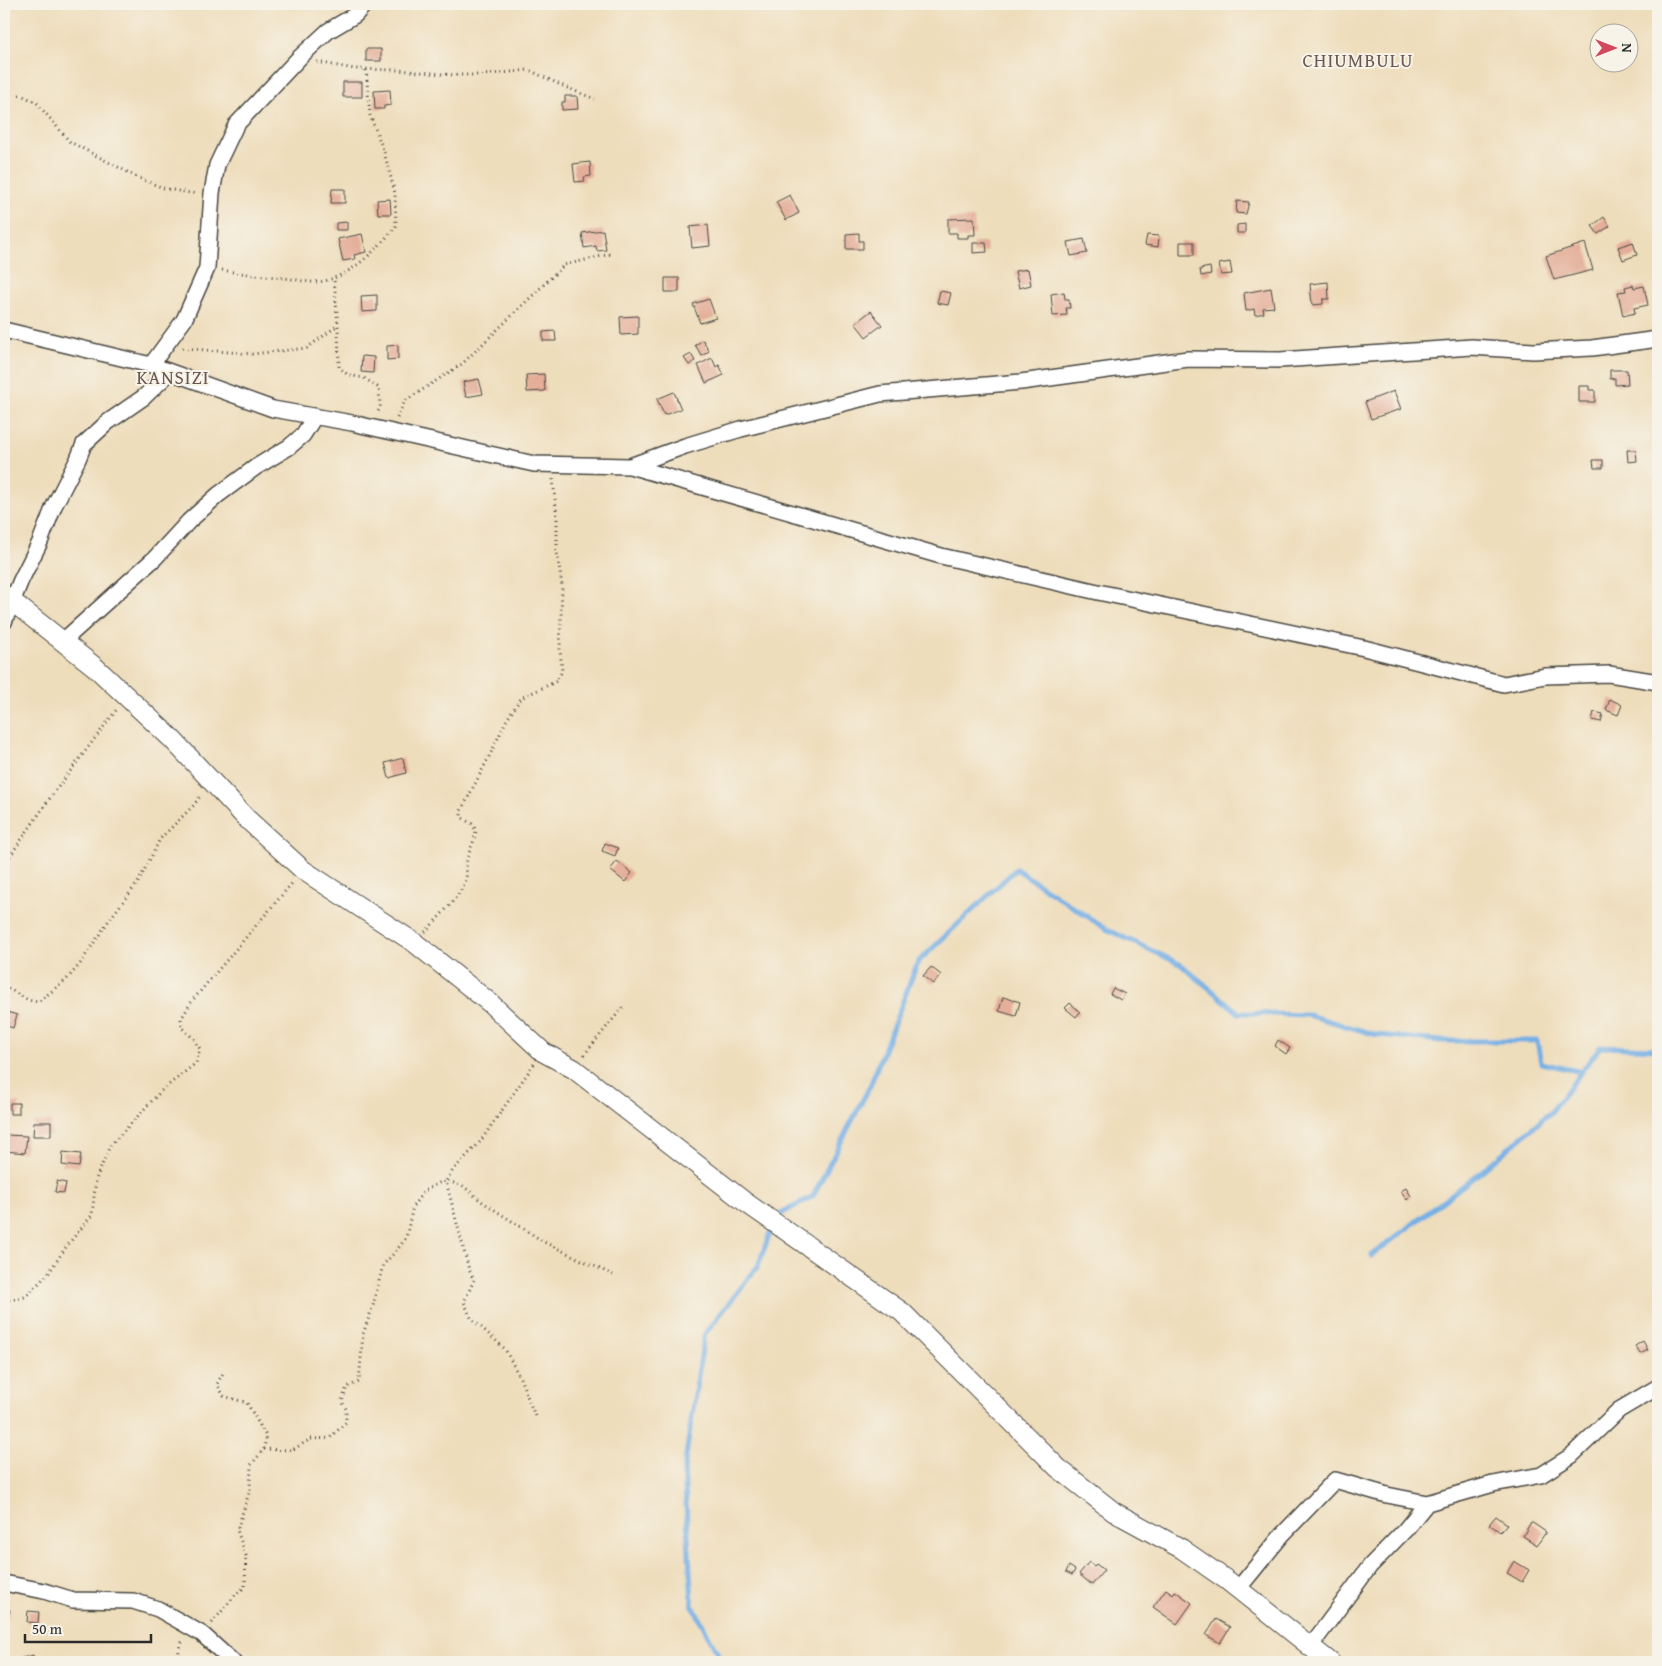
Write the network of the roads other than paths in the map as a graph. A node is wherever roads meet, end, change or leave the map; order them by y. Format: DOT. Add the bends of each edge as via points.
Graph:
graph roads {
  1 [pos="365,4"];
  2 [pos="4,330"];
  3 [pos="1658,339"];
  4 [pos="151,365"];
  5 [pos="170,372"];
  6 [pos="315,416"];
  7 [pos="630,466"];
  8 [pos="8,599"];
  9 [pos="4,622"];
  10 [pos="63,641"];
  11 [pos="1658,682"];
  12 [pos="1658,1387"];
  13 [pos="1427,1503"];
  14 [pos="4,1583"];
  15 [pos="1238,1589"];
  16 [pos="1310,1647"];
  17 [pos="233,1662"];
  18 [pos="1330,1662"];
  1 -- 4 [label="street" via="299,58 236,125 216,165 207,268 184,320"];
  2 -- 4 [label="street"];
  3 -- 7 [label="street" via="1592,348 1533,351 1472,347 1280,360 1188,359 1021,382 880,394 741,429"];
  4 -- 5 [label="street"];
  5 -- 6 [label="street" via="273,409"];
  5 -- 8 [label="street" via="84,444 40,542"];
  6 -- 7 [label="street" via="534,464"];
  6 -- 10 [label="street" via="303,435 218,495"];
  7 -- 11 [label="street" via="941,556 1364,648 1504,684 1545,676 1609,674"];
  8 -- 9 [label="street"];
  8 -- 10 [label="street"];
  10 -- 15 [label="street" via="172,739 247,819 303,870 415,943 490,1003 543,1052 574,1069 745,1202 902,1312 1065,1474 1114,1512 1182,1549"];
  12 -- 13 [label="street" via="1619,1410 1571,1456 1541,1475 1493,1484"];
  13 -- 15 [label="street" via="1335,1480 1282,1535"];
  13 -- 16 [label="street" via="1370,1566"];
  14 -- 17 [label="street" via="73,1600 133,1601 158,1610 202,1634"];
  15 -- 16 [label="street"];
  16 -- 18 [label="street"];
}
